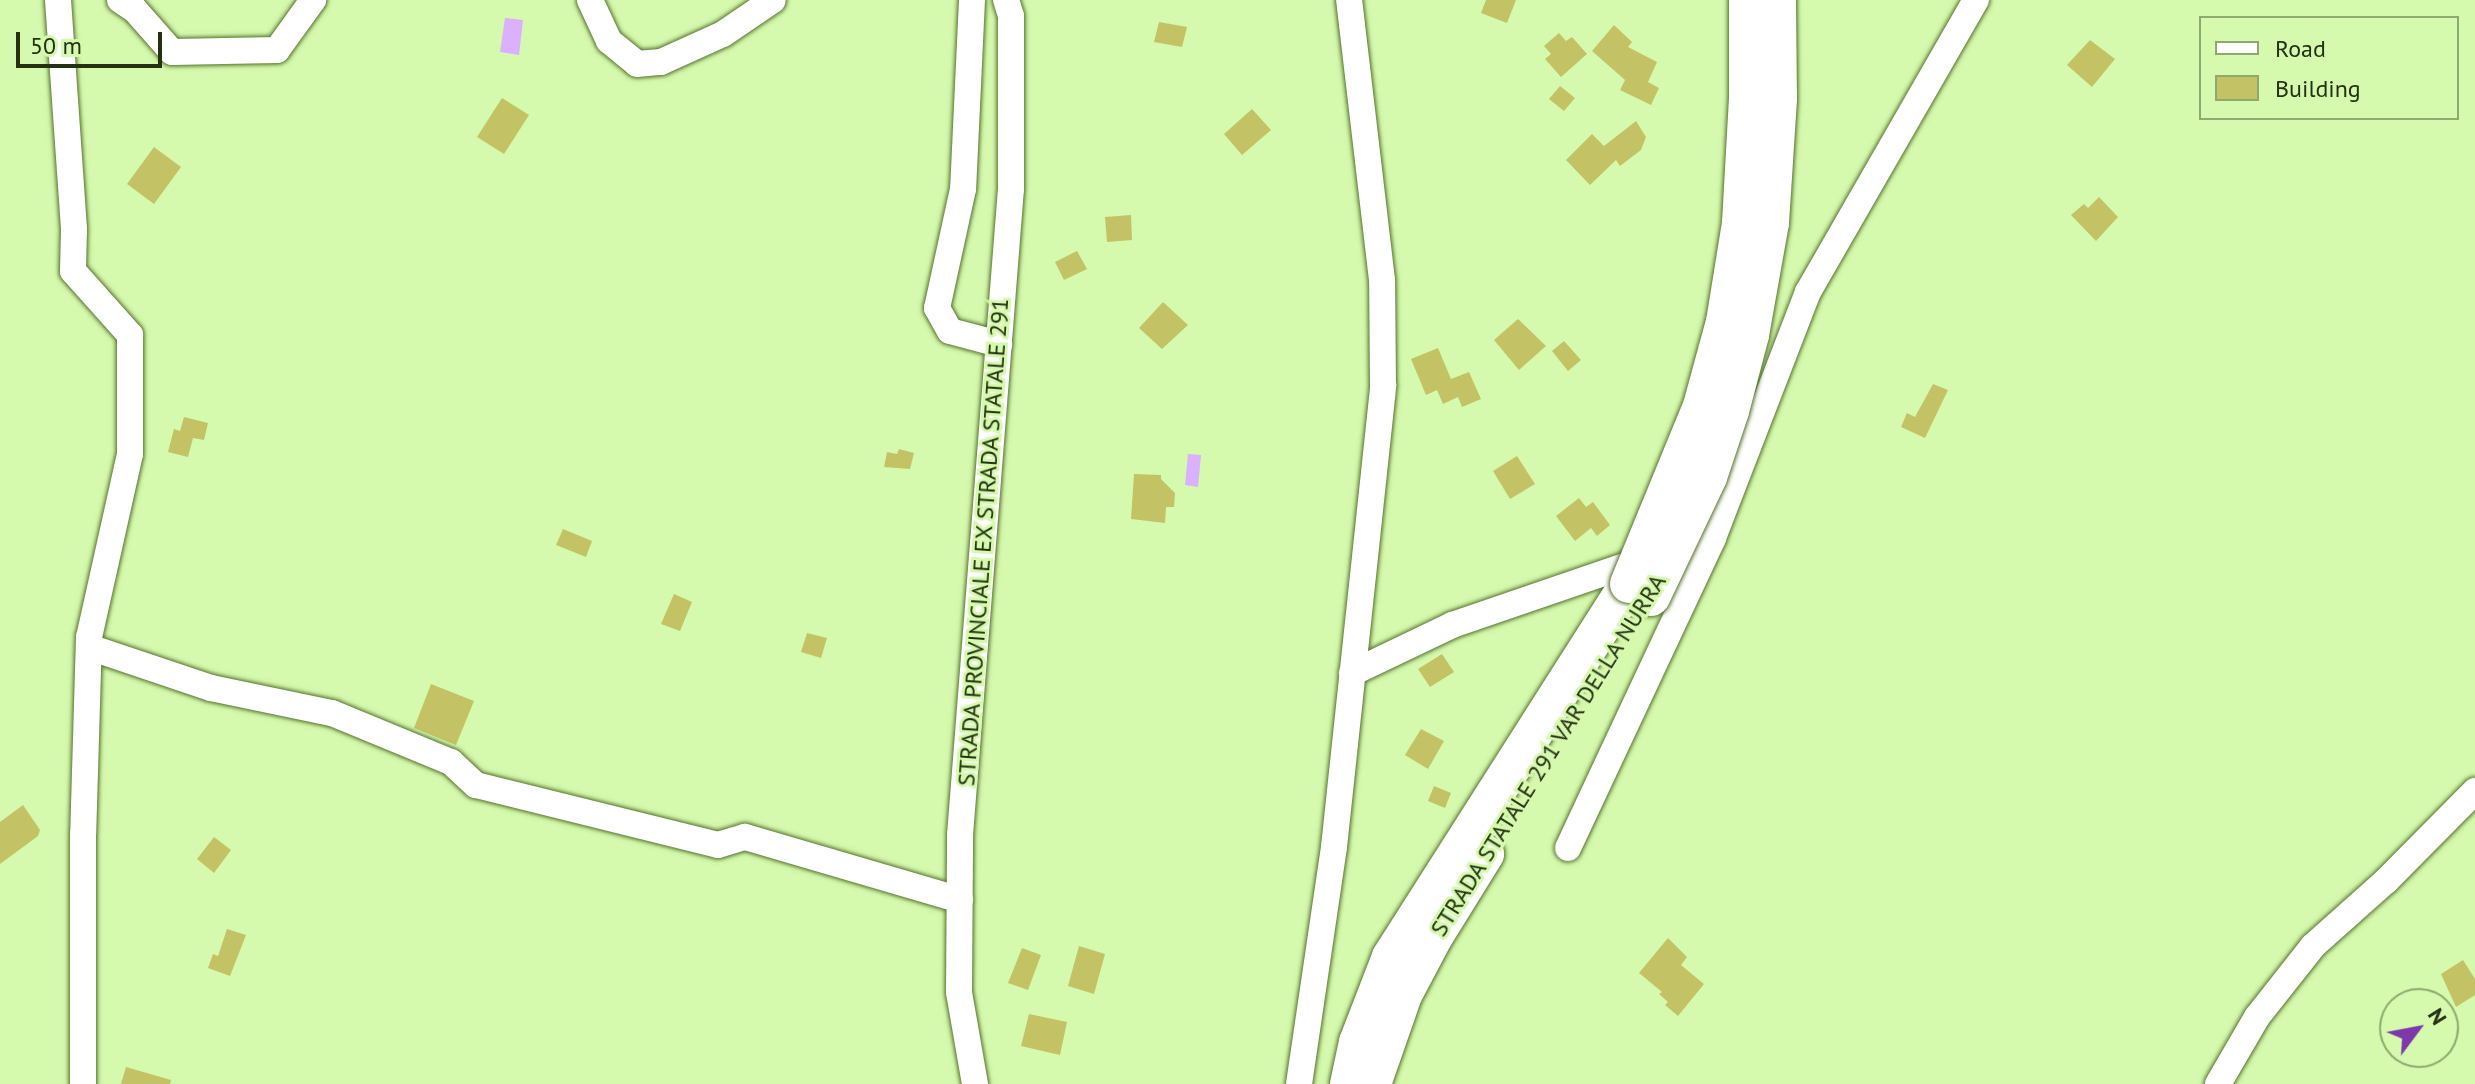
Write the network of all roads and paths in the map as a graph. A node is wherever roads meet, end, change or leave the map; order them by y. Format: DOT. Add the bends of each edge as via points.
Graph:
graph roads {
  1 [pos="58,0"];
  2 [pos="120,0"];
  3 [pos="313,0"];
  4 [pos="590,0"];
  5 [pos="773,0"];
  6 [pos="1006,0"];
  7 [pos="1349,0"];
  8 [pos="1748,0"];
  9 [pos="1777,0"];
  10 [pos="1976,0"];
  11 [pos="971,1"];
  12 [pos="999,344"];
  13 [pos="1713,538"];
  14 [pos="1640,590"];
  15 [pos="89,647"];
  16 [pos="1352,673"];
  17 [pos="2475,791"];
  18 [pos="1568,848"];
  19 [pos="960,900"];
  20 [pos="83,1084"];
  21 [pos="975,1084"];
  22 [pos="1299,1084"];
  23 [pos="1349,1084"];
  24 [pos="1372,1084"];
  25 [pos="2218,1084"];
  1 -- 15 [label="street" via="73,271 130,335 130,454"];
  2 -- 3 [label="street" via="172,52 277,50"];
  4 -- 5 [label="street" via="609,41 637,64 661,62 723,34"];
  6 -- 12 [label="street, STRADA PROVINCIALE EX STRADA STATALE 291" via="1011,16 1011,189"];
  7 -- 16 [label="street" via="1382,280 1383,385"];
  8 -- 14 [label="highway, STRADA STATALE 291 VAR DELLA NURRA, bridge" via="1741,223 1725,322"];
  9 -- 14 [label="highway, STRADA STATALE 291 VAR DELLA NURRA, bridge" via="1778,98 1770,223 1750,335 1708,477"];
  10 -- 13 [label="street" via="1808,292"];
  11 -- 12 [label="street" via="963,189 937,308 950,331"];
  12 -- 19 [label="street, STRADA PROVINCIALE EX STRADA STATALE 291" via="960,835"];
  13 -- 16 [label="street" via="1452,625"];
  13 -- 18 [label="street"];
  14 -- 23 [label="highway, STRADA STATALE 291 VAR DELLA NURRA" via="1391,957 1358,1042"];
  14 -- 24 [label="highway, STRADA STATALE 291 VAR DELLA NURRA" via="1433,938 1403,995"];
  15 -- 19 [label="street" via="211,688 332,713 451,762 476,785 718,845 745,837"];
  15 -- 20 [label="street"];
  16 -- 22 [label="street" via="1334,847"];
  17 -- 25 [label="street" via="2313,946 2257,1017"];
  19 -- 21 [label="street, STRADA PROVINCIALE EX STRADA STATALE 291" via="959,992"];
}
